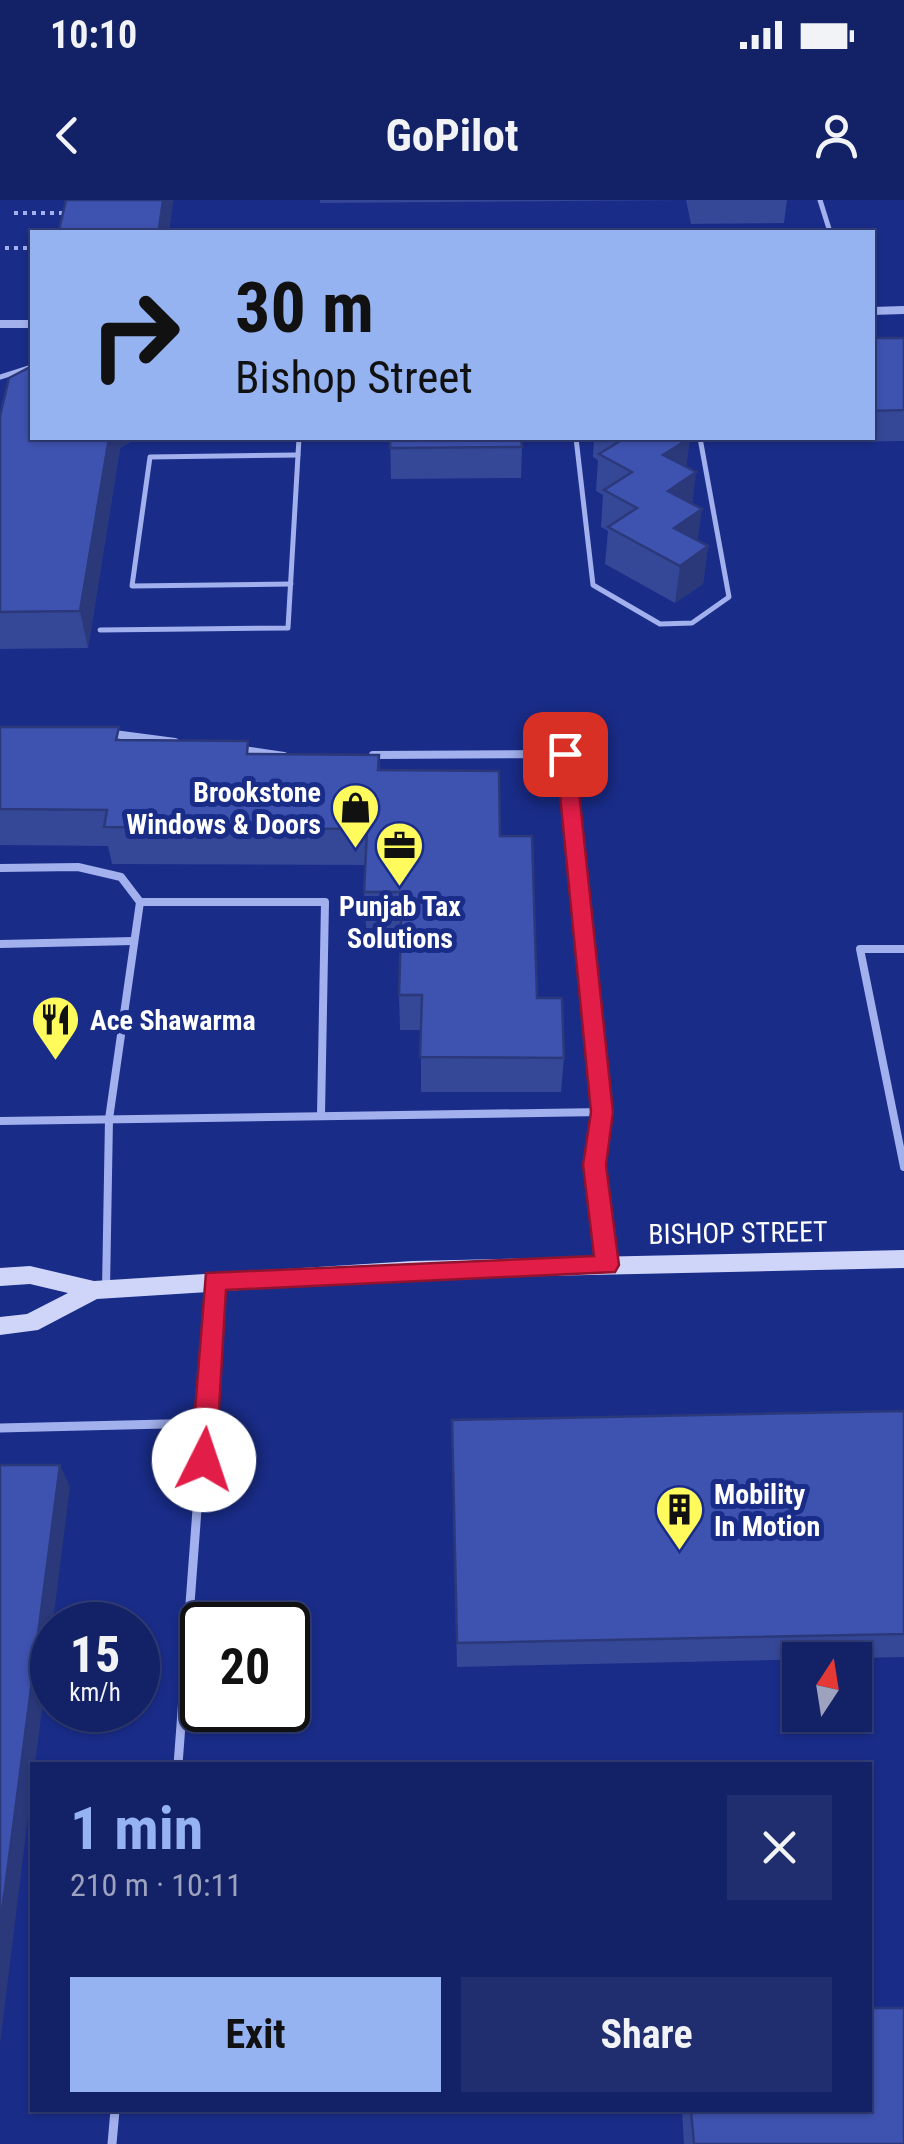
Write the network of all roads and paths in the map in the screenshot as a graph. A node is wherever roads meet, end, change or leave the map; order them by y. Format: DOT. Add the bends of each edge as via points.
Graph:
graph roads {
  1 [pos="820,200"];
  2 [pos="14,213"];
  3 [pos="77,213"];
  4 [pos="829,230"];
  5 [pos="6,248"];
  6 [pos="30,248"];
  7 [pos="904,310"];
  8 [pos="875,311"];
  9 [pos="0,324"];
  10 [pos="30,324"];
  11 [pos="30,368"];
  12 [pos="0,377"];
  13 [pos="299,440"];
  14 [pos="576,440"];
  15 [pos="700,440"];
  16 [pos="298,455"];
  17 [pos="291,584"];
  18 [pos="100,630"];
  19 [pos="100,732"];
  20 [pos="193,744"];
  21 [pos="230,749"];
  22 [pos="366,755"];
  23 [pos="286,756"];
  24 [pos="0,868"];
  25 [pos="140,902"];
  26 [pos="134,941"];
  27 [pos="0,944"];
  28 [pos="904,949"];
  29 [pos="602,1112"];
  30 [pos="321,1115"];
  31 [pos="110,1119"];
  32 [pos="0,1120"];
  33 [pos="900,1121"];
  34 [pos="904,1167"];
  35 [pos="904,1259"];
  36 [pos="607,1265"];
  37 [pos="0,1277"];
  38 [pos="215,1280"];
  39 [pos="100,1289"];
  40 [pos="0,1326"];
  41 [pos="207,1422"];
  42 [pos="0,1428"];
  43 [pos="178,1762"];
  44 [pos="115,2112"];
  45 [pos="112,2144"];
  1 -- 4 [label="lane"];
  2 -- 3 [label="path"];
  5 -- 6 [label="path"];
  7 -- 8 [label="street"];
  9 -- 10 [label="street"];
  11 -- 12 [label="lane"];
  13 -- 16 [label="lane"];
  14 -- 15 [label="lane" via="593,586 660,624 692,624 729,597"];
  16 -- 17 [label="lane"];
  16 -- 17 [label="lane" via="150,457 132,586"];
  17 -- 18 [label="lane" via="288,628"];
  19 -- 20 [label="lane"];
  21 -- 23 [label="lane"];
  22 -- 29 [label="lane" via="565,754"];
  24 -- 25 [label="lane" via="78,867 121,877"];
  25 -- 26 [label="lane"];
  25 -- 30 [label="lane" via="325,902"];
  26 -- 27 [label="lane"];
  26 -- 31 [label="lane"];
  28 -- 33 [label="lane" via="860,949"];
  29 -- 30 [label="lane"];
  29 -- 36 [label="lane" via="594,1165"];
  30 -- 31 [label="lane"];
  31 -- 32 [label="lane"];
  31 -- 39 [label="lane"];
  33 -- 34 [label="lane"];
  35 -- 36 [label="street, BISHOP STREET"];
  36 -- 38 [label="street, BISHOP STREET"];
  37 -- 39 [label="street, BISHOP STREET" via="30,1274"];
  38 -- 39 [label="street, BISHOP STREET"];
  38 -- 41 [label="lane"];
  39 -- 40 [label="street, BISHOP STREET" via="30,1322"];
  41 -- 42 [label="lane"];
  41 -- 43 [label="lane"];
  44 -- 45 [label="lane"];
}
